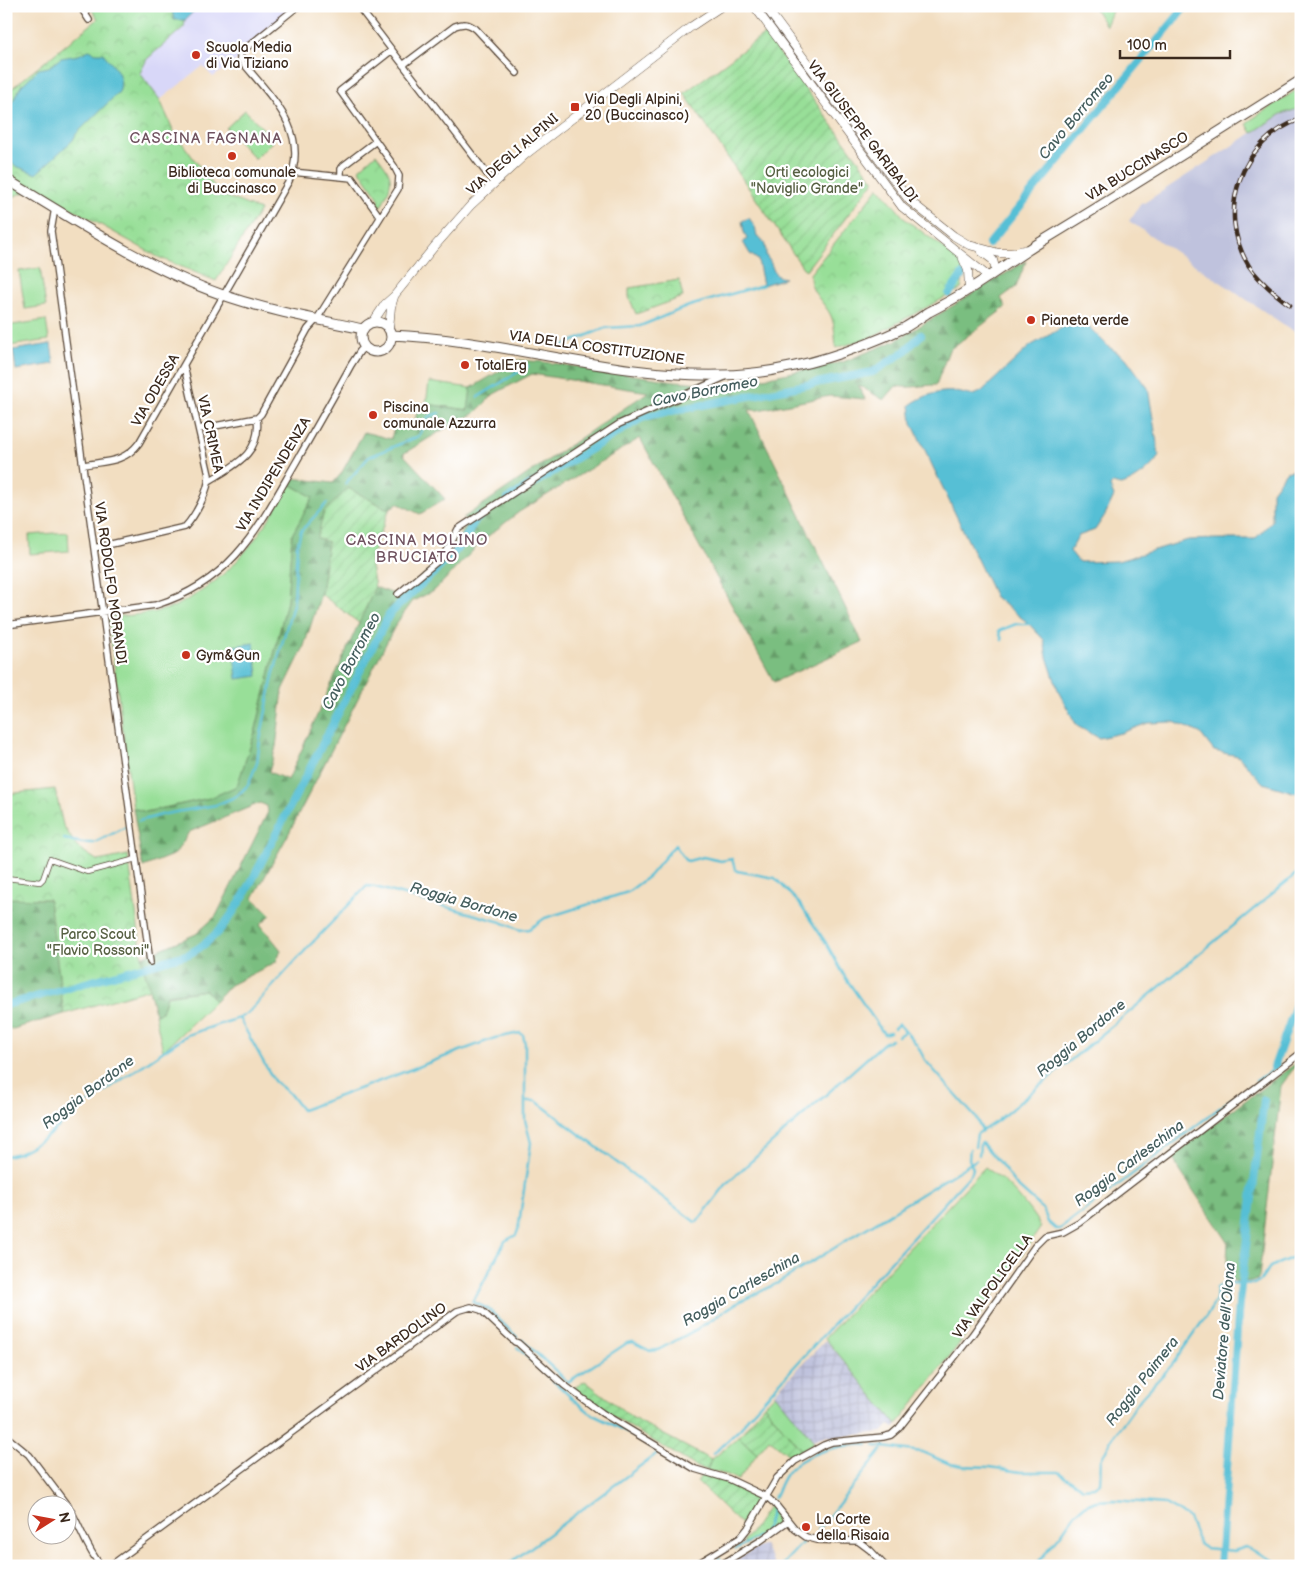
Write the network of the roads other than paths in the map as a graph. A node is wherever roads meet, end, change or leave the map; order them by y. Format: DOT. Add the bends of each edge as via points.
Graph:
graph roads {
  1 [pos="80,6"];
  2 [pos="298,6"];
  3 [pos="358,6"];
  4 [pos="722,6"];
  5 [pos="754,6"];
  6 [pos="765,6"];
  7 [pos="714,9"];
  8 [pos="90,20"];
  9 [pos="392,50"];
  10 [pos="403,65"];
  11 [pos="517,73"];
  12 [pos="1301,80"];
  13 [pos="376,141"];
  14 [pos="292,172"];
  15 [pos="341,176"];
  16 [pos="6,179"];
  17 [pos="494,183"];
  18 [pos="54,208"];
  19 [pos="380,217"];
  20 [pos="978,249"];
  21 [pos="1030,249"];
  22 [pos="961,255"];
  23 [pos="992,274"];
  24 [pos="969,290"];
  25 [pos="223,295"];
  26 [pos="394,296"];
  27 [pos="317,319"];
  28 [pos="373,322"];
  29 [pos="363,329"];
  30 [pos="390,332"];
  31 [pos="365,347"];
  32 [pos="184,366"];
  33 [pos="732,375"];
  34 [pos="257,418"];
  35 [pos="199,429"];
  36 [pos="83,464"];
  37 [pos="209,481"];
  38 [pos="94,548"];
  39 [pos="398,594"];
  40 [pos="103,612"];
  41 [pos="6,625"];
  42 [pos="136,859"];
  43 [pos="6,878"];
  44 [pos="150,962"];
  45 [pos="1301,1052"];
  46 [pos="6,1436"];
  47 [pos="58,1494"];
  48 [pos="767,1497"];
  49 [pos="788,1521"];
  50 [pos="78,1523"];
  51 [pos="101,1566"];
  52 [pos="110,1566"];
  53 [pos="694,1566"];
  54 [pos="719,1566"];
  55 [pos="885,1566"];
  1 -- 8 [label="street"];
  2 -- 14 [label="street, VIA ODESSA" via="240,53 244,64 290,125 295,154"];
  3 -- 9 [label="street"];
  4 -- 7 [label="street, VIA DEGLI ALPINI"];
  5 -- 22 [label="street, VIA GIUSEPPE GARIBALDI" via="902,207"];
  6 -- 20 [label="street, VIA GIUSEPPE GARIBALDI" via="900,190 961,241"];
  7 -- 17 [label="street, VIA DEGLI ALPINI" via="525,155"];
  9 -- 10 [label="street"];
  9 -- 13 [label="street" via="340,91"];
  10 -- 11 [label="street" via="455,26 464,23 476,29"];
  10 -- 17 [label="street"];
  12 -- 21 [label="main road, VIA BUCCINASCO"];
  13 -- 15 [label="street" via="343,166"];
  13 -- 19 [label="street" via="399,176 398,189"];
  14 -- 15 [label="street"];
  14 -- 25 [label="street, VIA ODESSA"];
  15 -- 19 [label="street" via="356,181"];
  16 -- 18 [label="main road"];
  17 -- 26 [label="street, VIA DEGLI ALPINI" via="457,221"];
  18 -- 25 [label="main road" via="164,271"];
  18 -- 36 [label="street, VIA RODOLFO MORANDI" via="52,231"];
  19 -- 27 [label="street"];
  20 -- 21 [label="street" via="1012,253"];
  20 -- 23 [label="street" via="994,263"];
  21 -- 23 [label="main road, VIA BUCCINASCO"];
  22 -- 23 [label="street, VIA GIUSEPPE GARIBALDI"];
  22 -- 24 [label="street" via="968,270"];
  23 -- 24 [label="main road, VIA DELLA COSTITUZIONE"];
  24 -- 33 [label="main road, VIA DELLA COSTITUZIONE" via="906,327 870,343 788,366"];
  25 -- 27 [label="main road" via="275,311"];
  25 -- 32 [label="street, VIA ODESSA"];
  26 -- 28 [label="street, VIA DEGLI ALPINI"];
  26 -- 30 [label="street"];
  27 -- 29 [label="main road"];
  27 -- 34 [label="street" via="308,329"];
  28 -- 29 [label="main road"];
  28 -- 30 [label="main road" via="381,322"];
  29 -- 31 [label="main road" via="361,339"];
  30 -- 31 [label="main road" via="385,349 374,352"];
  30 -- 33 [label="main road, VIA DELLA COSTITUZIONE" via="632,369"];
  31 -- 40 [label="street, VIA INDIPENDENZA" via="351,365 255,533 230,562 196,588 172,600"];
  32 -- 35 [label="street, VIA CRIMEA"];
  32 -- 36 [label="street, VIA ODESSA" via="134,449 122,458"];
  33 -- 39 [label="street" via="619,424 458,529 445,555"];
  34 -- 35 [label="street"];
  34 -- 37 [label="street" via="257,435 247,455"];
  35 -- 37 [label="street, VIA CRIMEA"];
  36 -- 38 [label="street, VIA RODOLFO MORANDI"];
  37 -- 38 [label="street, VIA CRIMEA" via="205,494 184,527"];
  38 -- 40 [label="street, VIA RODOLFO MORANDI"];
  40 -- 41 [label="street, VIA INDIPENDENZA"];
  40 -- 42 [label="street, VIA RODOLFO MORANDI"];
  42 -- 43 [label="street" via="87,872 50,860 40,882"];
  42 -- 44 [label="street, VIA RODOLFO MORANDI"];
  45 -- 48 [label="street, VIA VALPOLICELLA" via="1079,1223 1041,1239 942,1375 891,1435 832,1442 817,1448 785,1468"];
  46 -- 47 [label="street" via="29,1456"];
  48 -- 49 [label="street, VIA BARDOLINO"];
  48 -- 52 [label="street, VIA BARDOLINO" via="729,1479 695,1469 589,1405 484,1312 471,1307 457,1311"];
  48 -- 53 [label="street" via="740,1538"];
  49 -- 54 [label="street"];
  49 -- 55 [label="street, VIA BARDOLINO" via="806,1537 858,1541"];
  50 -- 51 [label="street"];
}
